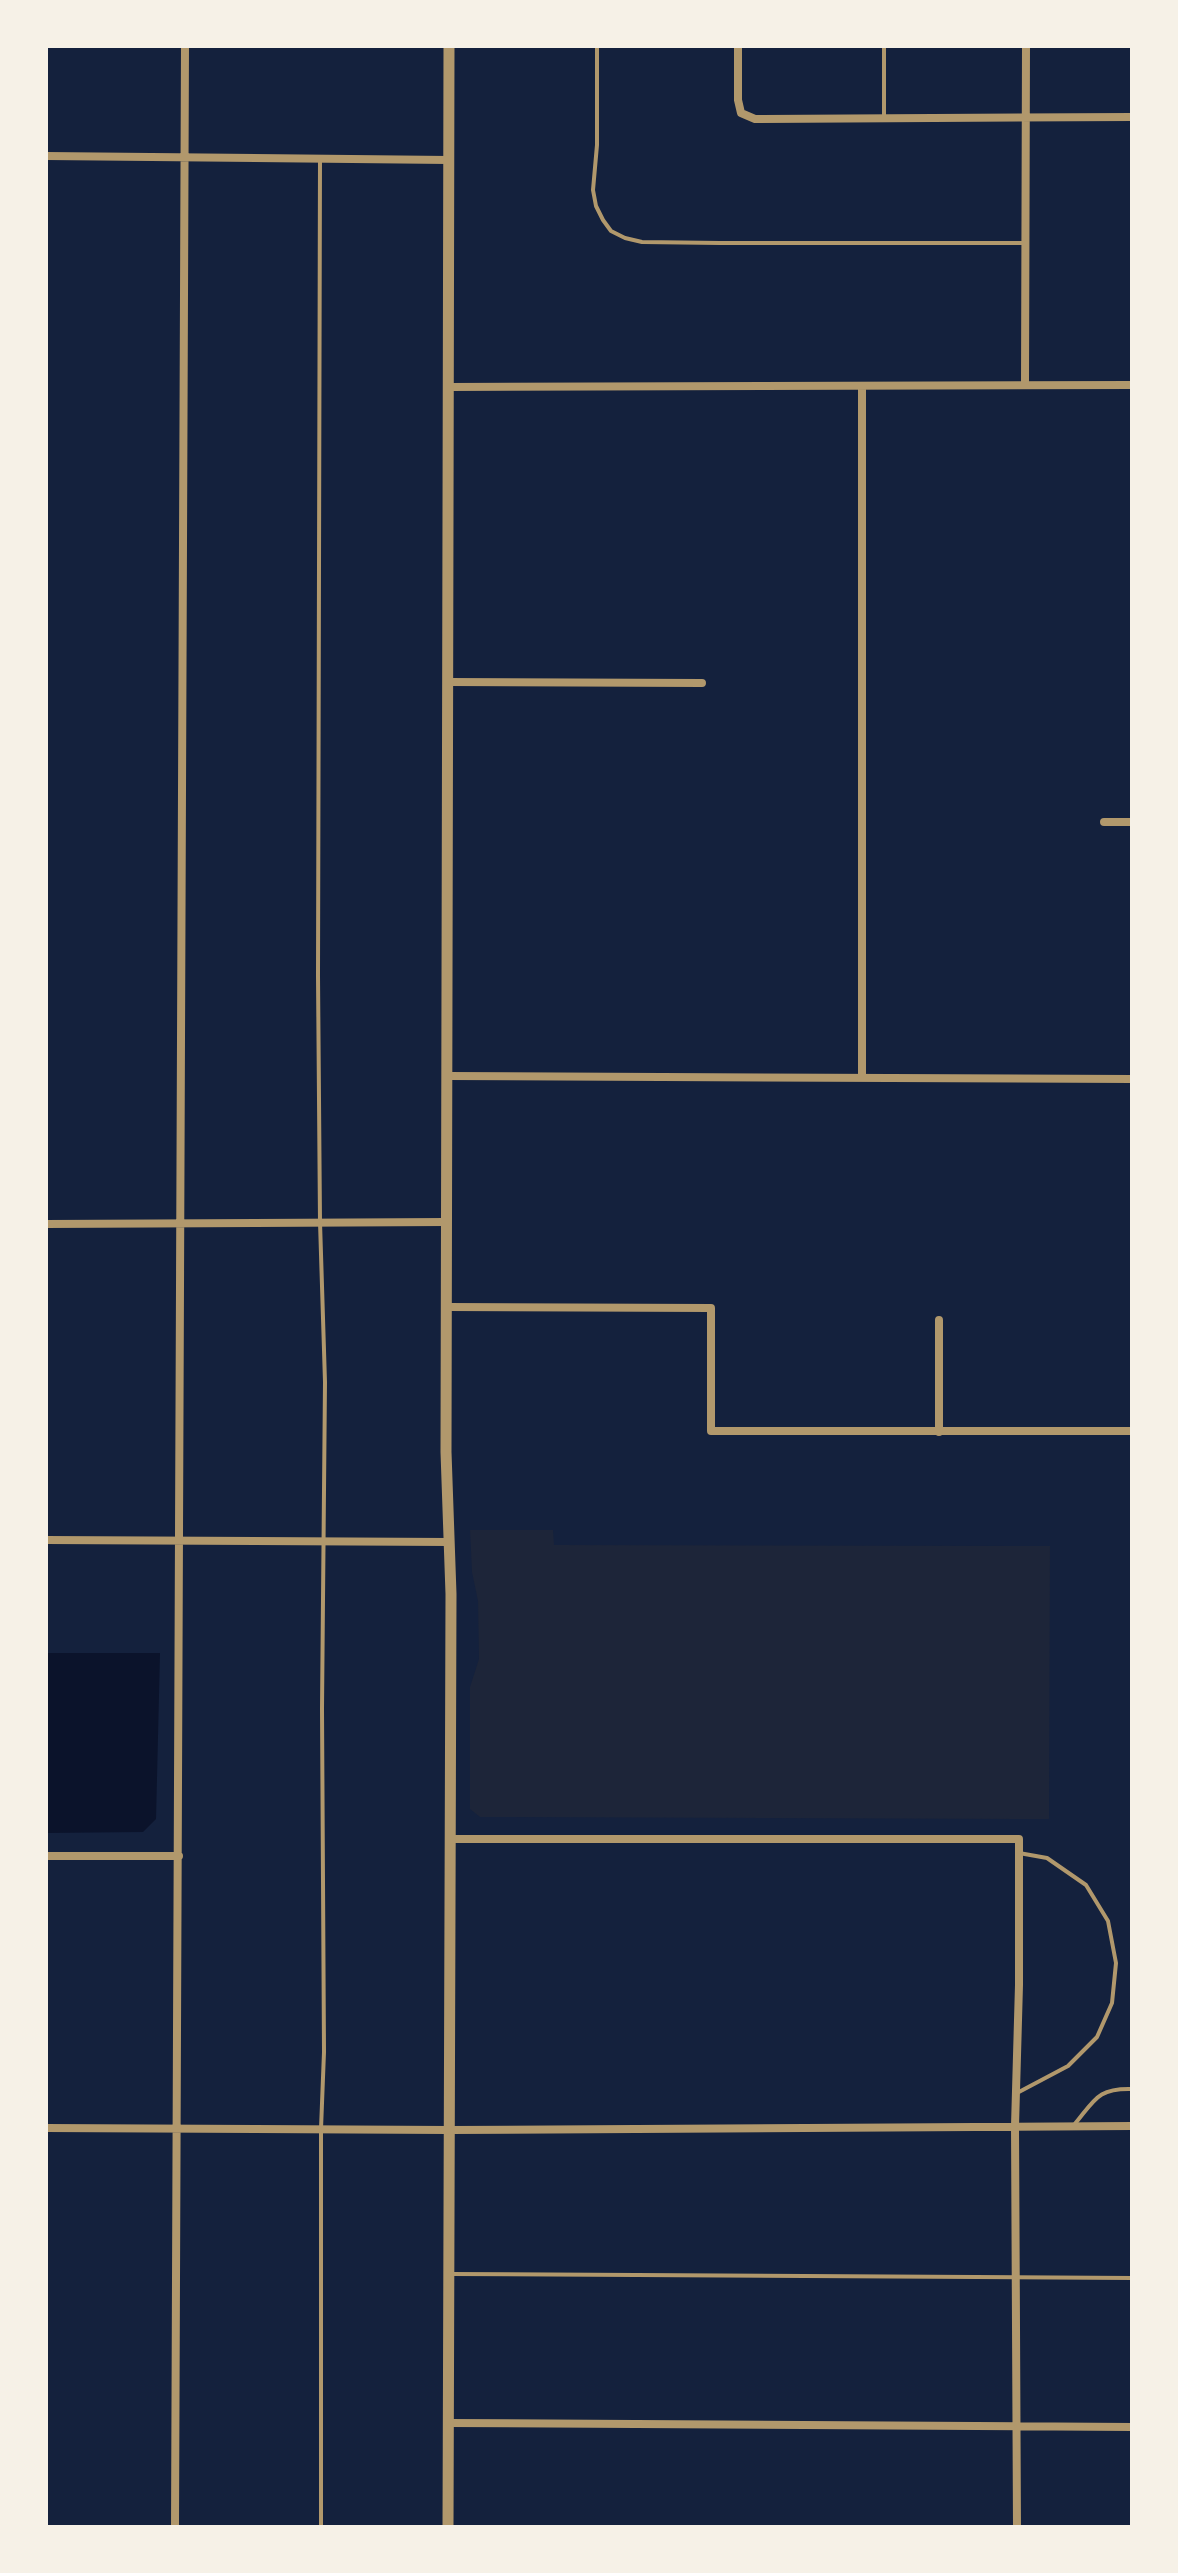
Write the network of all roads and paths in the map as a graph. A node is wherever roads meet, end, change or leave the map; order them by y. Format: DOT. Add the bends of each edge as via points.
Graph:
graph roads {
  1 [pos="185,46"];
  2 [pos="449,46"];
  3 [pos="597,46"];
  4 [pos="738,46"];
  5 [pos="884,46"];
  6 [pos="1026,46"];
  7 [pos="1132,117"];
  8 [pos="884,118"];
  9 [pos="1026,118"];
  10 [pos="46,156"];
  11 [pos="184,158"];
  12 [pos="320,158"];
  13 [pos="449,160"];
  14 [pos="1026,243"];
  15 [pos="1025,385"];
  16 [pos="1132,385"];
  17 [pos="862,386"];
  18 [pos="449,387"];
  19 [pos="448,682"];
  20 [pos="702,683"];
  21 [pos="1104,822"];
  22 [pos="1132,822"];
  23 [pos="447,1076"];
  24 [pos="862,1077"];
  25 [pos="1132,1079"];
  26 [pos="320,1222"];
  27 [pos="446,1222"];
  28 [pos="179,1223"];
  29 [pos="46,1224"];
  30 [pos="447,1307"];
  31 [pos="939,1320"];
  32 [pos="1132,1431"];
  33 [pos="939,1432"];
  34 [pos="46,1540"];
  35 [pos="179,1541"];
  36 [pos="324,1542"];
  37 [pos="450,1542"];
  38 [pos="450,1839"];
  39 [pos="1019,1853"];
  40 [pos="46,1856"];
  41 [pos="179,1856"];
  42 [pos="1132,2089"];
  43 [pos="1017,2093"];
  44 [pos="1015,2126"];
  45 [pos="1074,2126"];
  46 [pos="1132,2126"];
  47 [pos="46,2128"];
  48 [pos="178,2129"];
  49 [pos="321,2129"];
  50 [pos="449,2130"];
  51 [pos="450,2274"];
  52 [pos="1017,2278"];
  53 [pos="1132,2278"];
  54 [pos="448,2423"];
  55 [pos="1017,2426"];
  56 [pos="1132,2427"];
  57 [pos="175,2527"];
  58 [pos="321,2527"];
  59 [pos="448,2527"];
  60 [pos="1017,2527"];
  1 -- 11 [label="street"];
  2 -- 13 [label="street"];
  3 -- 14 [label="lane" via="593,190 603,220 625,238"];
  4 -- 8 [label="street" via="741,113 755,119"];
  5 -- 8 [label="lane"];
  6 -- 9 [label="street"];
  7 -- 9 [label="street"];
  8 -- 9 [label="street"];
  9 -- 14 [label="street"];
  10 -- 11 [label="street"];
  11 -- 12 [label="street"];
  11 -- 28 [label="street"];
  12 -- 13 [label="street"];
  12 -- 26 [label="lane"];
  13 -- 18 [label="street"];
  14 -- 15 [label="street"];
  15 -- 16 [label="street"];
  15 -- 17 [label="street"];
  17 -- 18 [label="street"];
  17 -- 24 [label="street"];
  18 -- 19 [label="street"];
  19 -- 20 [label="street"];
  19 -- 23 [label="street"];
  21 -- 22 [label="street"];
  23 -- 24 [label="street"];
  23 -- 27 [label="street"];
  24 -- 25 [label="street"];
  26 -- 27 [label="street"];
  26 -- 28 [label="street"];
  26 -- 36 [label="lane"];
  27 -- 30 [label="street"];
  28 -- 29 [label="street"];
  28 -- 35 [label="street"];
  30 -- 33 [label="street" via="711,1308 711,1431"];
  30 -- 37 [label="street"];
  31 -- 33 [label="street"];
  32 -- 33 [label="street"];
  34 -- 35 [label="street"];
  35 -- 36 [label="street"];
  35 -- 41 [label="street"];
  36 -- 37 [label="street"];
  36 -- 49 [label="lane"];
  37 -- 38 [label="street"];
  38 -- 39 [label="street" via="1019,1839"];
  38 -- 50 [label="street"];
  39 -- 43 [label="street"];
  39 -- 43 [label="lane" via="1047,1858 1086,1885 1108,1921 1116,1963 1112,2003 1097,2037 1068,2066"];
  40 -- 41 [label="street"];
  41 -- 48 [label="street"];
  42 -- 45 [label="lane" via="1103,2092"];
  43 -- 44 [label="street"];
  44 -- 45 [label="street"];
  44 -- 50 [label="street"];
  44 -- 52 [label="street"];
  45 -- 46 [label="street"];
  47 -- 48 [label="street"];
  48 -- 49 [label="street"];
  48 -- 57 [label="street"];
  49 -- 50 [label="street"];
  49 -- 58 [label="lane"];
  50 -- 51 [label="street"];
  51 -- 52 [label="lane"];
  51 -- 54 [label="street"];
  52 -- 53 [label="lane"];
  52 -- 55 [label="street"];
  54 -- 55 [label="street"];
  54 -- 59 [label="street"];
  55 -- 56 [label="street"];
  55 -- 60 [label="street"];
}
